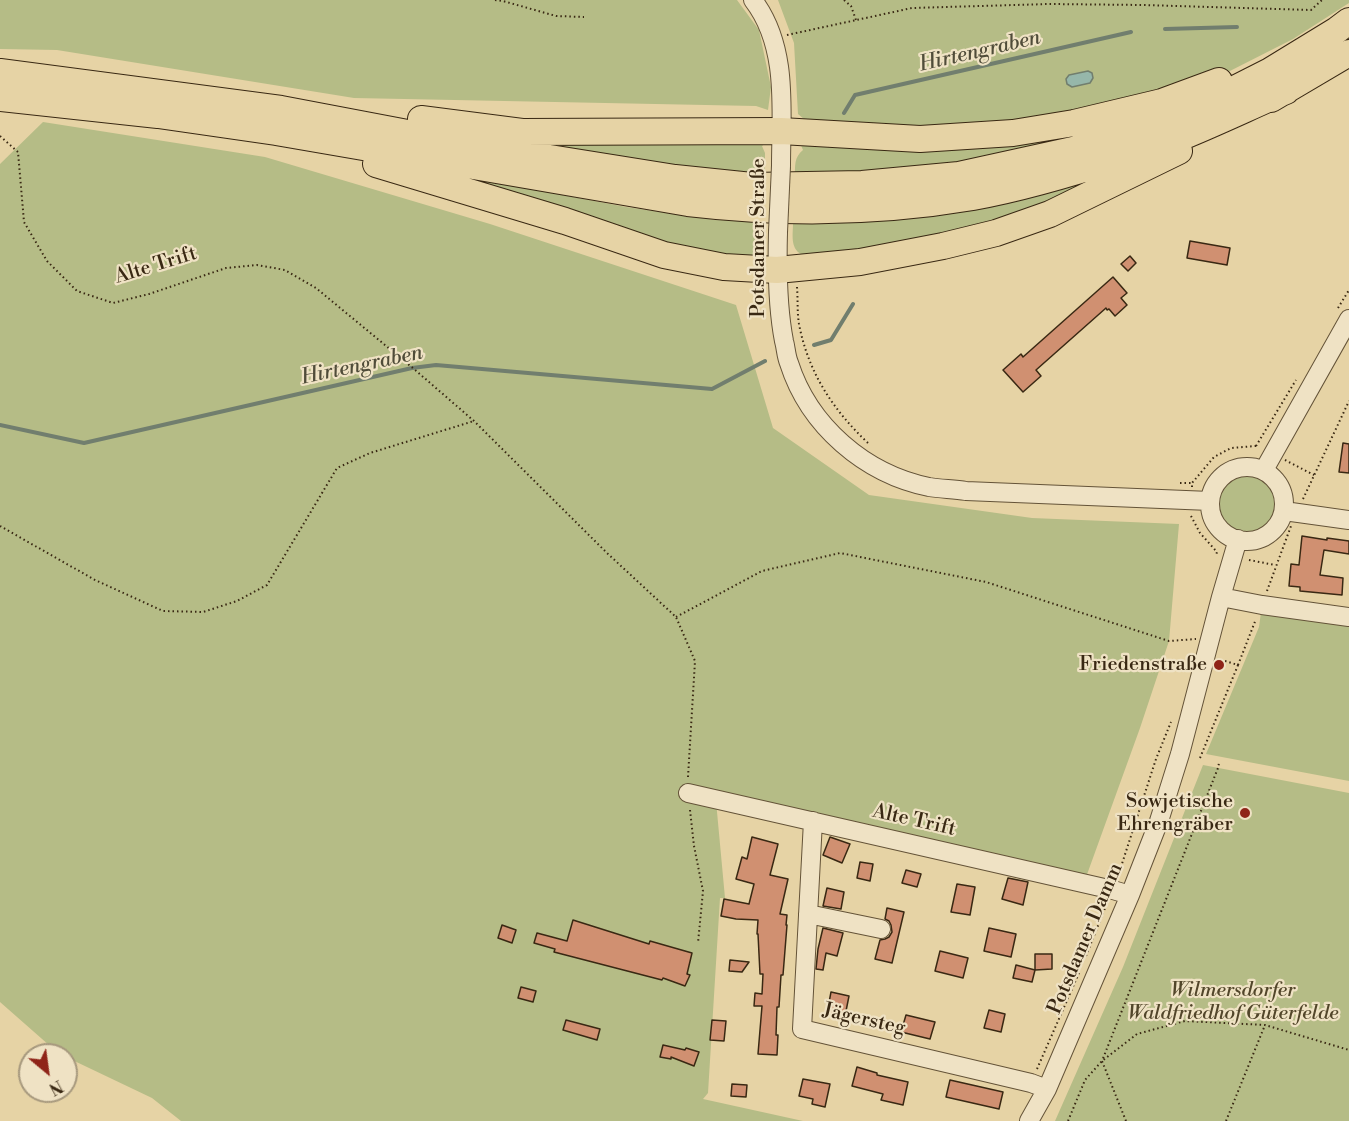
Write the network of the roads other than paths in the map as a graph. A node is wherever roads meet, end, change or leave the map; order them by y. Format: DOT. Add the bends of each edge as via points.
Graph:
graph roads {
  1 [pos="753,0"];
  2 [pos="1343,26"];
  3 [pos="1349,53"];
  4 [pos="0,72"];
  5 [pos="1286,91"];
  6 [pos="0,98"];
  7 [pos="279,121"];
  8 [pos="781,131"];
  9 [pos="787,270"];
  10 [pos="1349,319"];
  11 [pos="1263,470"];
  12 [pos="1210,501"];
  13 [pos="1290,512"];
  14 [pos="1349,520"];
  15 [pos="1238,539"];
  16 [pos="1221,597"];
  17 [pos="1349,617"];
  18 [pos="688,793"];
  19 [pos="813,821"];
  20 [pos="1121,893"];
  21 [pos="808,914"];
  22 [pos="881,929"];
  23 [pos="1039,1086"];
  24 [pos="1029,1121"];
  1 -- 8 [label="street, Potsdamer Straße" via="773,39 781,77"];
  2 -- 7 [label="highway" via="1270,71 1191,111 1072,150 959,175 862,184 752,186 675,178 481,147"];
  2 -- 8 [label="highway" via="1240,74 1162,102 1074,123 1013,133 920,139"];
  3 -- 5 [label="highway"];
  4 -- 7 [label="highway"];
  5 -- 7 [label="highway" via="1174,140 1066,175 974,197 880,208 799,210 688,203"];
  5 -- 9 [label="highway" via="1199,141 1050,214 942,246 860,262"];
  6 -- 7 [label="highway" via="158,116"];
  7 -- 8 [label="highway" via="315,106 522,132"];
  7 -- 9 [label="highway" via="322,149 565,221 664,255 724,267"];
  8 -- 9 [label="street, Potsdamer Straße, bridge" via="778,232"];
  9 -- 12 [label="street, Potsdamer Straße" via="781,322 788,363 800,391 836,439 875,467 929,487 966,491 1191,491"];
  10 -- 11 [label="street"];
  11 -- 12 [label="street" via="1240,467 1229,472 1220,479"];
  11 -- 13 [label="street" via="1281,487"];
  12 -- 15 [label="street" via="1215,521 1229,536"];
  13 -- 14 [label="street"];
  13 -- 15 [label="street" via="1262,538"];
  15 -- 16 [label="street, Potsdamer Damm"];
  16 -- 17 [label="street"];
  16 -- 20 [label="street, Potsdamer Damm" via="1159,821"];
  18 -- 19 [label="street, Alte Trift"];
  19 -- 20 [label="street, Alte Trift"];
  19 -- 21 [label="street, Jägersteg"];
  20 -- 23 [label="street, Potsdamer Damm"];
  21 -- 22 [label="street"];
  21 -- 23 [label="street, Jägersteg" via="802,1029"];
  23 -- 24 [label="street, Potsdamer Damm"];
}
